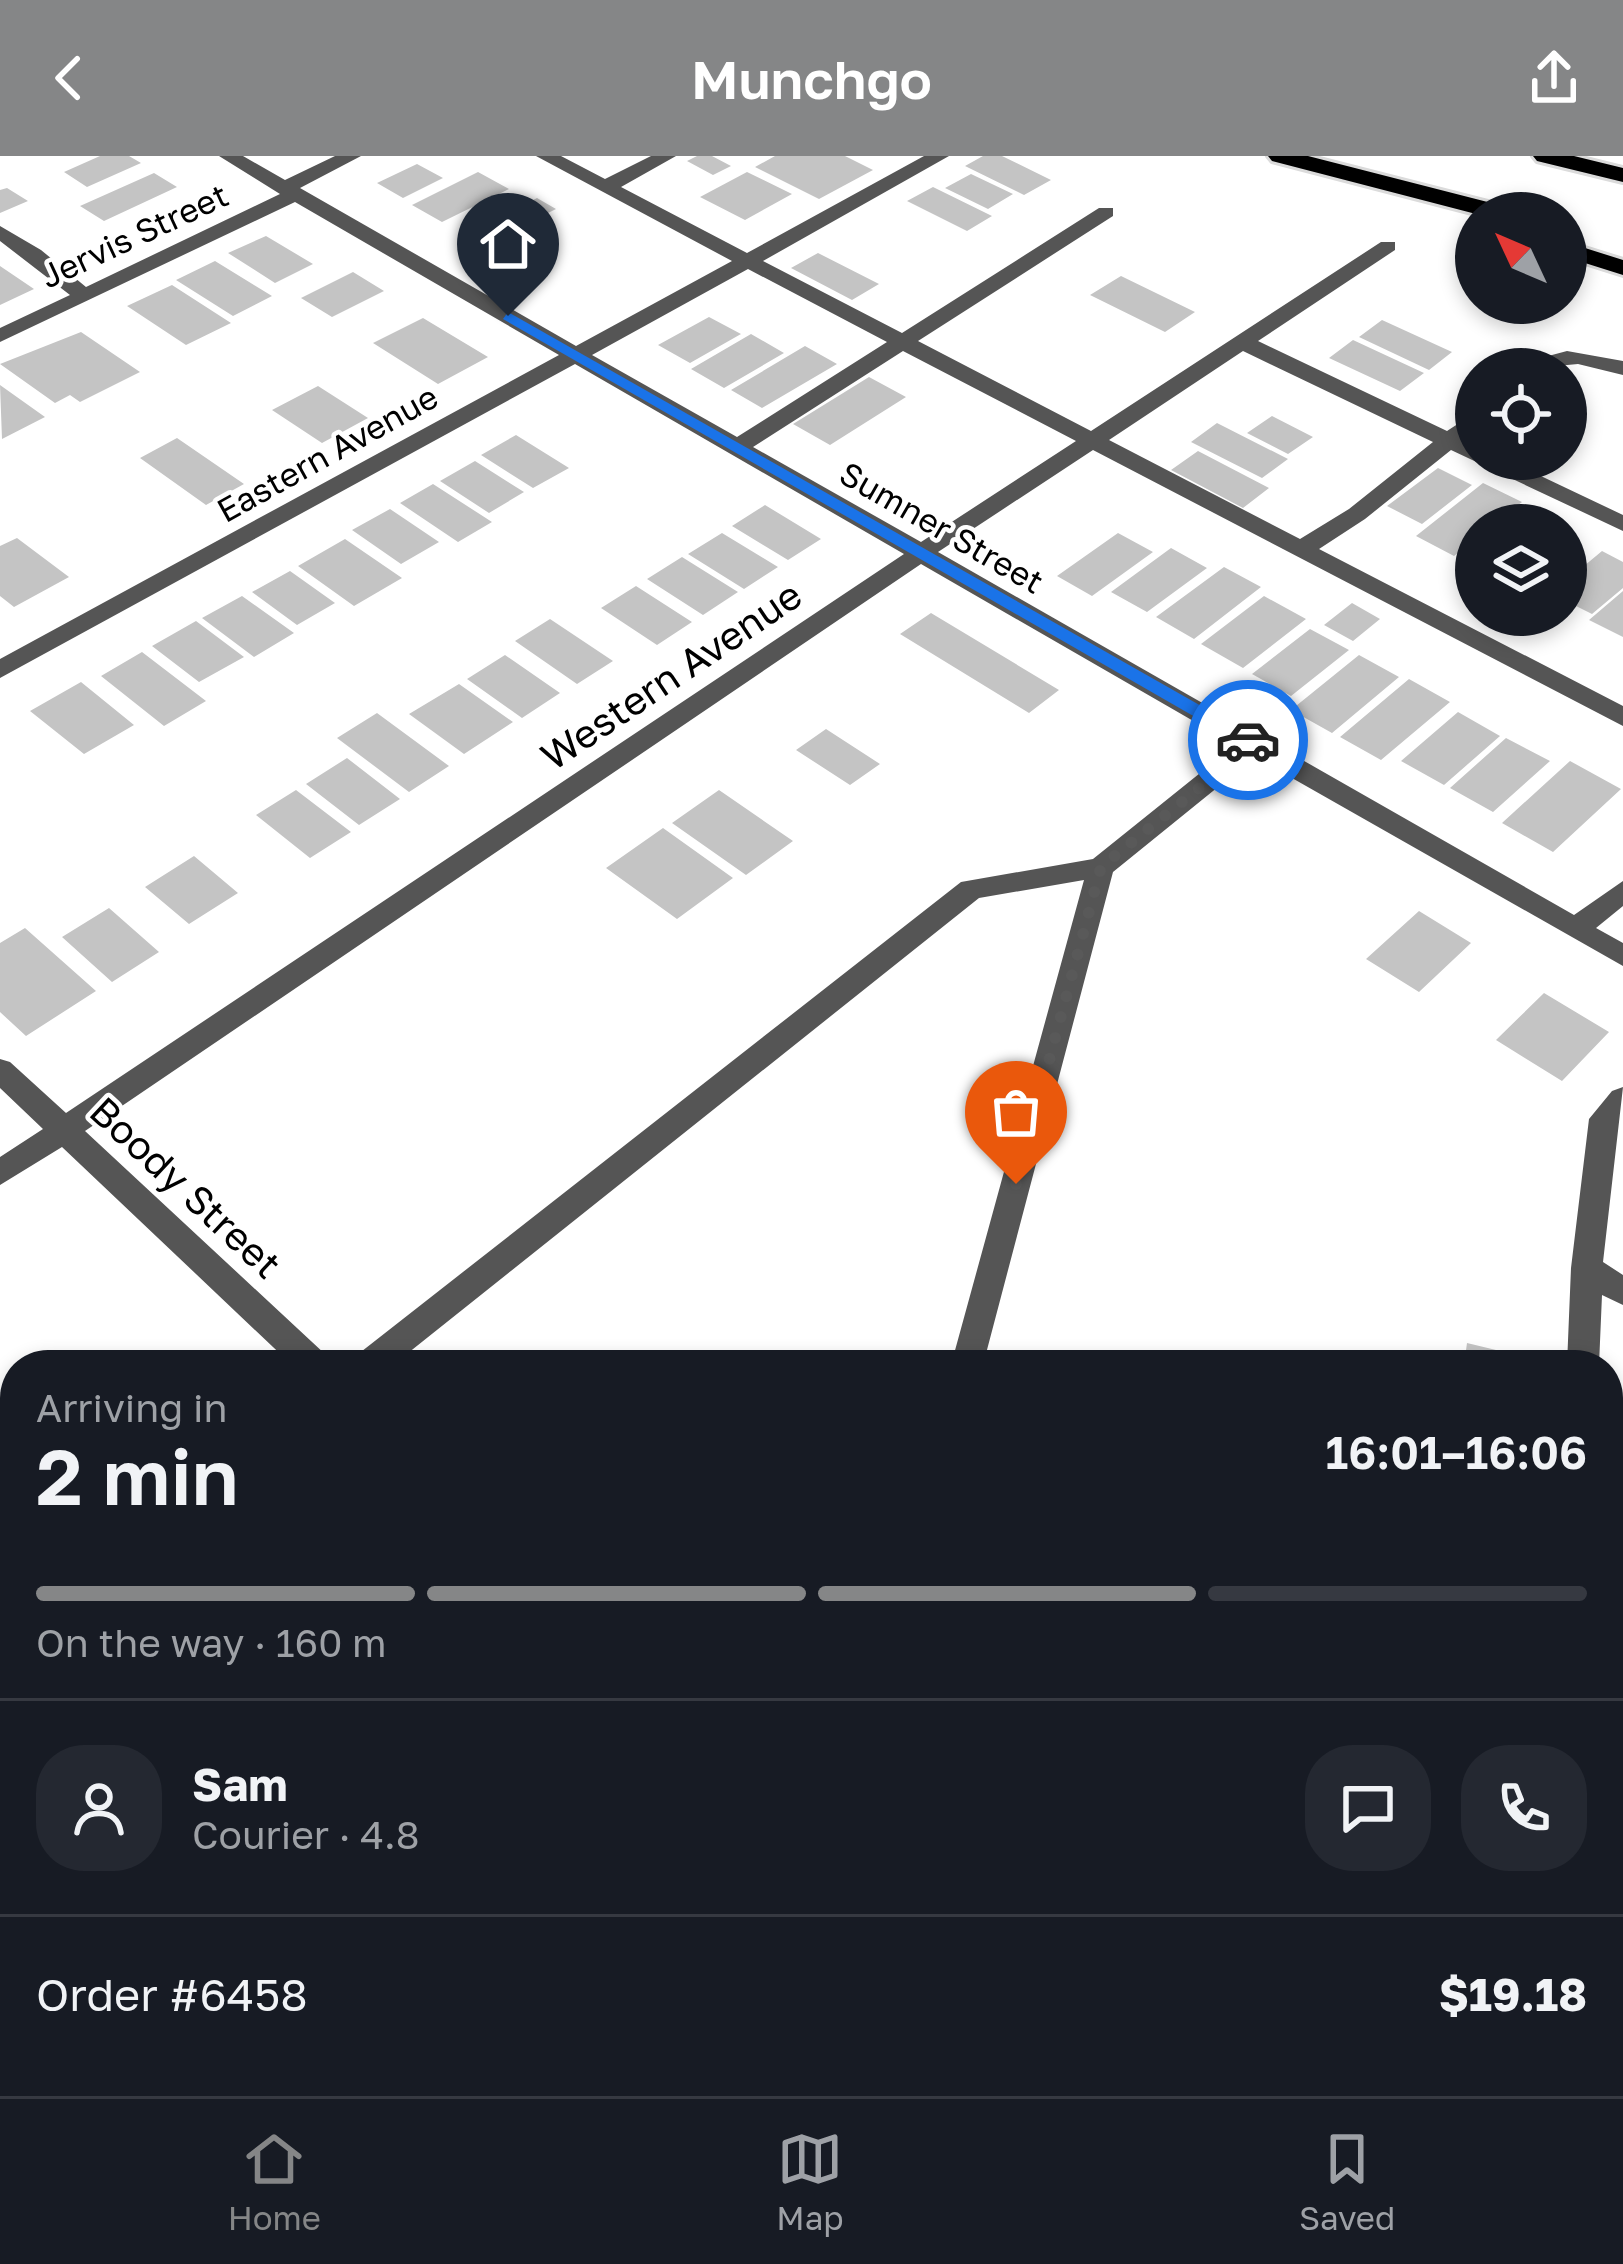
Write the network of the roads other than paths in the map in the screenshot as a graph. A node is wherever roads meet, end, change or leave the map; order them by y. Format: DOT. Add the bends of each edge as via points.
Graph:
graph roads {
  1 [pos="229,156"];
  2 [pos="351,156"];
  3 [pos="546,156"];
  4 [pos="666,156"];
  5 [pos="939,156"];
  6 [pos="1262,156"];
  7 [pos="1280,156"];
  8 [pos="1545,156"];
  9 [pos="1623,175"];
  10 [pos="605,187"];
  11 [pos="290,191"];
  12 [pos="1455,201"];
  13 [pos="1106,212"];
  14 [pos="1455,214"];
  15 [pos="0,232"];
  16 [pos="1587,237"];
  17 [pos="1388,246"];
  18 [pos="1623,247"];
  19 [pos="1587,256"];
  20 [pos="747,261"];
  21 [pos="1623,268"];
  22 [pos="84,296"];
  23 [pos="0,336"];
  24 [pos="902,342"];
  25 [pos="1242,342"];
  26 [pos="574,354"];
  27 [pos="1587,360"];
  28 [pos="1623,368"];
  29 [pos="1455,438"];
  30 [pos="1092,441"];
  31 [pos="1450,442"];
  32 [pos="1455,444"];
  33 [pos="737,448"];
  34 [pos="1531,480"];
  35 [pos="1623,524"];
  36 [pos="1301,549"];
  37 [pos="921,553"];
  38 [pos="0,670"];
  39 [pos="1623,717"];
  40 [pos="1254,744"];
  41 [pos="1101,867"];
  42 [pos="1623,891"];
  43 [pos="1576,929"];
  44 [pos="1623,956"];
  45 [pos="0,1070"];
  46 [pos="1623,1099"];
  47 [pos="64,1130"];
  48 [pos="0,1173"];
  49 [pos="1587,1268"];
  50 [pos="1623,1292"];
  51 [pos="298,1350"];
  52 [pos="388,1350"];
  53 [pos="971,1350"];
  54 [pos="1584,1350"];
  1 -- 11 [label="street, Sumner Street"];
  2 -- 11 [label="street, Jervis Street"];
  3 -- 10 [label="street"];
  4 -- 10 [label="street"];
  5 -- 20 [label="street, Eastern Avenue"];
  6 -- 14 [label="highway"];
  7 -- 12 [label="highway"];
  8 -- 9 [label="highway"];
  10 -- 20 [label="street"];
  11 -- 22 [label="street, Jervis Street"];
  11 -- 26 [label="street, Sumner Street"];
  13 -- 24 [label="street"];
  15 -- 22 [label="street"];
  16 -- 18 [label="highway"];
  17 -- 25 [label="street, Western Avenue"];
  19 -- 21 [label="highway"];
  20 -- 24 [label="street"];
  20 -- 26 [label="street, Eastern Avenue"];
  22 -- 23 [label="street, Jervis Street"];
  24 -- 30 [label="street"];
  24 -- 33 [label="street"];
  25 -- 30 [label="street, Western Avenue"];
  25 -- 31 [label="street"];
  26 -- 33 [label="street, Sumner Street"];
  26 -- 38 [label="street, Eastern Avenue"];
  27 -- 28 [label="street"];
  29 -- 31 [label="street"];
  30 -- 36 [label="street"];
  30 -- 37 [label="street, Western Avenue"];
  31 -- 32 [label="street"];
  31 -- 36 [label="street"];
  33 -- 37 [label="street, Sumner Street"];
  34 -- 35 [label="street"];
  36 -- 39 [label="street"];
  37 -- 40 [label="street, Sumner Street"];
  37 -- 47 [label="street, Western Avenue"];
  40 -- 41 [label="street"];
  40 -- 43 [label="street, Sumner Street"];
  41 -- 52 [label="street" via="971,889"];
  41 -- 53 [label="street"];
  42 -- 43 [label="street"];
  43 -- 44 [label="street, Sumner Street"];
  45 -- 47 [label="street, Boody Street"];
  46 -- 49 [label="street" via="1604,1119"];
  47 -- 48 [label="street, Western Avenue"];
  47 -- 51 [label="street, Boody Street"];
  49 -- 50 [label="street"];
  49 -- 54 [label="street"];
}
